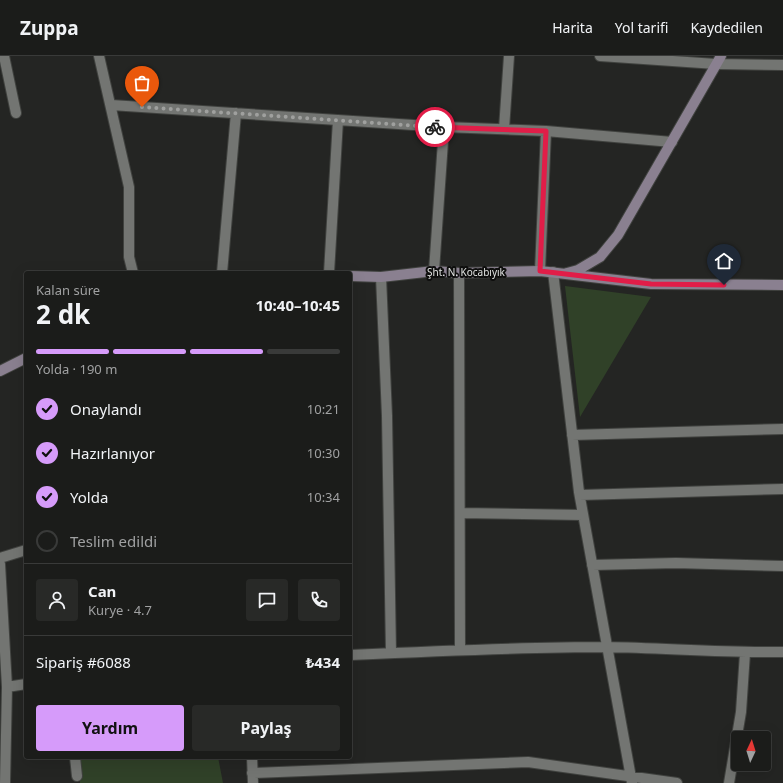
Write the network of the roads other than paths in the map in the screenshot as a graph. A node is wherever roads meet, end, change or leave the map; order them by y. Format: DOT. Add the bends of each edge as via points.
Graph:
graph roads {
  1 [pos="4,56"];
  2 [pos="99,56"];
  3 [pos="509,56"];
  4 [pos="604,56"];
  5 [pos="718,60"];
  6 [pos="783,65"];
  7 [pos="111,105"];
  8 [pos="16,113"];
  9 [pos="236,113"];
  10 [pos="338,120"];
  11 [pos="444,127"];
  12 [pos="504,129"];
  13 [pos="546,131"];
  14 [pos="672,142"];
  15 [pos="132,271"];
  16 [pos="222,271"];
  17 [pos="329,271"];
  18 [pos="434,271"];
  19 [pos="540,271"];
  20 [pos="459,272"];
  21 [pos="553,272"];
  22 [pos="352,276"];
  23 [pos="381,277"];
  24 [pos="783,285"];
  25 [pos="24,359"];
  26 [pos="0,371"];
  27 [pos="783,429"];
  28 [pos="572,435"];
  29 [pos="783,489"];
  30 [pos="580,496"];
  31 [pos="460,513"];
  32 [pos="583,515"];
  33 [pos="24,551"];
  34 [pos="0,558"];
  35 [pos="0,564"];
  36 [pos="592,565"];
  37 [pos="783,566"];
  38 [pos="608,648"];
  39 [pos="460,650"];
  40 [pos="783,652"];
  41 [pos="391,653"];
  42 [pos="745,653"];
  43 [pos="352,655"];
  44 [pos="3,678"];
  45 [pos="24,684"];
  46 [pos="6,687"];
  47 [pos="75,759"];
  48 [pos="252,759"];
  49 [pos="77,776"];
  50 [pos="253,778"];
  51 [pos="631,780"];
  52 [pos="5,783"];
  53 [pos="677,783"];
  54 [pos="729,783"];
  1 -- 8 [label="street"];
  2 -- 7 [label="street"];
  3 -- 12 [label="street"];
  4 -- 5 [label="street"];
  5 -- 6 [label="street"];
  5 -- 14 [label="street"];
  7 -- 9 [label="street"];
  7 -- 15 [label="street" via="129,187 129,257"];
  9 -- 10 [label="street"];
  9 -- 16 [label="street"];
  10 -- 11 [label="street"];
  10 -- 17 [label="street"];
  11 -- 12 [label="street"];
  11 -- 18 [label="street"];
  12 -- 13 [label="street"];
  13 -- 14 [label="street"];
  13 -- 19 [label="street"];
  14 -- 21 [label="street" via="618,235 600,257 578,270 568,273"];
  18 -- 20 [label="street, Şht. N. Kocabıyık"];
  18 -- 23 [label="street, Şht. N. Kocabıyık"];
  19 -- 20 [label="street, Şht. N. Kocabıyık"];
  19 -- 21 [label="street, Şht. N. Kocabıyık"];
  20 -- 31 [label="street"];
  21 -- 24 [label="street, Şht. N. Kocabıyık" via="651,284"];
  21 -- 28 [label="street"];
  22 -- 23 [label="street, Şht. N. Kocabıyık"];
  23 -- 41 [label="street" via="387,416"];
  25 -- 26 [label="street"];
  27 -- 28 [label="street"];
  28 -- 30 [label="street"];
  29 -- 30 [label="street"];
  30 -- 32 [label="street"];
  31 -- 32 [label="street"];
  31 -- 39 [label="street"];
  32 -- 36 [label="street"];
  33 -- 34 [label="street"];
  35 -- 44 [label="street"];
  36 -- 37 [label="street" via="676,563"];
  36 -- 38 [label="street"];
  38 -- 39 [label="street"];
  38 -- 42 [label="street"];
  38 -- 51 [label="street"];
  39 -- 41 [label="street"];
  40 -- 42 [label="street"];
  41 -- 43 [label="street"];
  42 -- 54 [label="street" via="741,712"];
  44 -- 46 [label="street"];
  45 -- 46 [label="street"];
  46 -- 52 [label="street"];
  47 -- 49 [label="street"];
  48 -- 50 [label="street"];
  50 -- 51 [label="street" via="528,762"];
  51 -- 53 [label="street"];
}
